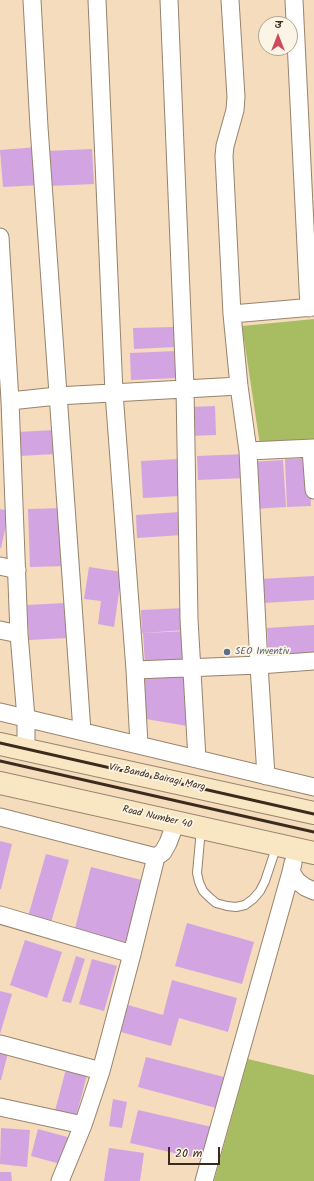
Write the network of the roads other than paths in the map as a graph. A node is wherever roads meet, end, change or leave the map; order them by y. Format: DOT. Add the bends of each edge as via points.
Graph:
graph roads {
  1 [pos="32,0"];
  2 [pos="97,0"];
  3 [pos="169,0"];
  4 [pos="230,0"];
  5 [pos="294,0"];
  6 [pos="0,237"];
  7 [pos="311,308"];
  8 [pos="232,314"];
  9 [pos="3,325"];
  10 [pos="239,386"];
  11 [pos="184,388"];
  12 [pos="114,393"];
  13 [pos="57,396"];
  14 [pos="10,401"];
  15 [pos="312,448"];
  16 [pos="248,451"];
  17 [pos="314,490"];
  18 [pos="7,504"];
  19 [pos="0,566"];
  20 [pos="17,570"];
  21 [pos="0,630"];
  22 [pos="19,634"];
  23 [pos="314,661"];
  24 [pos="259,665"];
  25 [pos="192,667"];
  26 [pos="135,670"];
  27 [pos="0,712"];
  28 [pos="26,718"];
  29 [pos="82,731"];
  30 [pos="0,744"];
  31 [pos="139,745"];
  32 [pos="26,750"];
  33 [pos="197,759"];
  34 [pos="266,776"];
  35 [pos="0,783"];
  36 [pos="314,787"];
  37 [pos="314,814"];
  38 [pos="0,817"];
  39 [pos="176,822"];
  40 [pos="201,828"];
  41 [pos="296,849"];
  42 [pos="156,857"];
  43 [pos="291,872"];
  44 [pos="314,891"];
  45 [pos="0,915"];
  46 [pos="132,954"];
  47 [pos="0,1044"];
  48 [pos="101,1071"];
  49 [pos="0,1107"];
  50 [pos="83,1125"];
  51 [pos="60,1181"];
  52 [pos="204,1181"];
  1 -- 13 [label="street" via="38,127"];
  2 -- 12 [label="street"];
  3 -- 11 [label="street"];
  4 -- 8 [label="street" via="236,97 224,156"];
  5 -- 7 [label="street"];
  6 -- 9 [label="street"];
  7 -- 8 [label="street"];
  8 -- 10 [label="street"];
  9 -- 14 [label="street"];
  10 -- 11 [label="street"];
  10 -- 16 [label="street"];
  11 -- 12 [label="street"];
  11 -- 25 [label="street"];
  12 -- 13 [label="street"];
  12 -- 26 [label="street"];
  13 -- 14 [label="street"];
  13 -- 29 [label="street"];
  14 -- 18 [label="street"];
  15 -- 16 [label="street"];
  15 -- 17 [label="street"];
  16 -- 24 [label="street"];
  18 -- 20 [label="street"];
  19 -- 20 [label="street"];
  20 -- 22 [label="street"];
  21 -- 22 [label="street"];
  22 -- 28 [label="street"];
  23 -- 24 [label="street"];
  24 -- 25 [label="street"];
  24 -- 34 [label="street"];
  25 -- 26 [label="street"];
  25 -- 33 [label="street"];
  26 -- 31 [label="street"];
  27 -- 28 [label="street"];
  28 -- 29 [label="street"];
  28 -- 32 [label="street"];
  29 -- 31 [label="street"];
  30 -- 32 [label="main road, Vir Banda Bairagi Marg"];
  31 -- 33 [label="street"];
  32 -- 37 [label="main road, Vir Banda Bairagi Marg"];
  33 -- 34 [label="street"];
  34 -- 36 [label="street"];
  35 -- 39 [label="main road, Road Number 40"];
  38 -- 42 [label="street"];
  39 -- 40 [label="main road, Road Number 40"];
  39 -- 42 [label="street" via="164,852"];
  40 -- 41 [label="main road, Road Number 40"];
  40 -- 41 [label="lane" via="197,868 199,882 209,897 216,903 227,906 245,905 253,899 264,881"];
  41 -- 43 [label="street"];
  42 -- 46 [label="street"];
  43 -- 44 [label="street" via="297,881"];
  43 -- 52 [label="street"];
  45 -- 46 [label="street"];
  46 -- 48 [label="street"];
  47 -- 48 [label="street"];
  48 -- 50 [label="street"];
  49 -- 50 [label="street"];
  50 -- 51 [label="street"];
}
